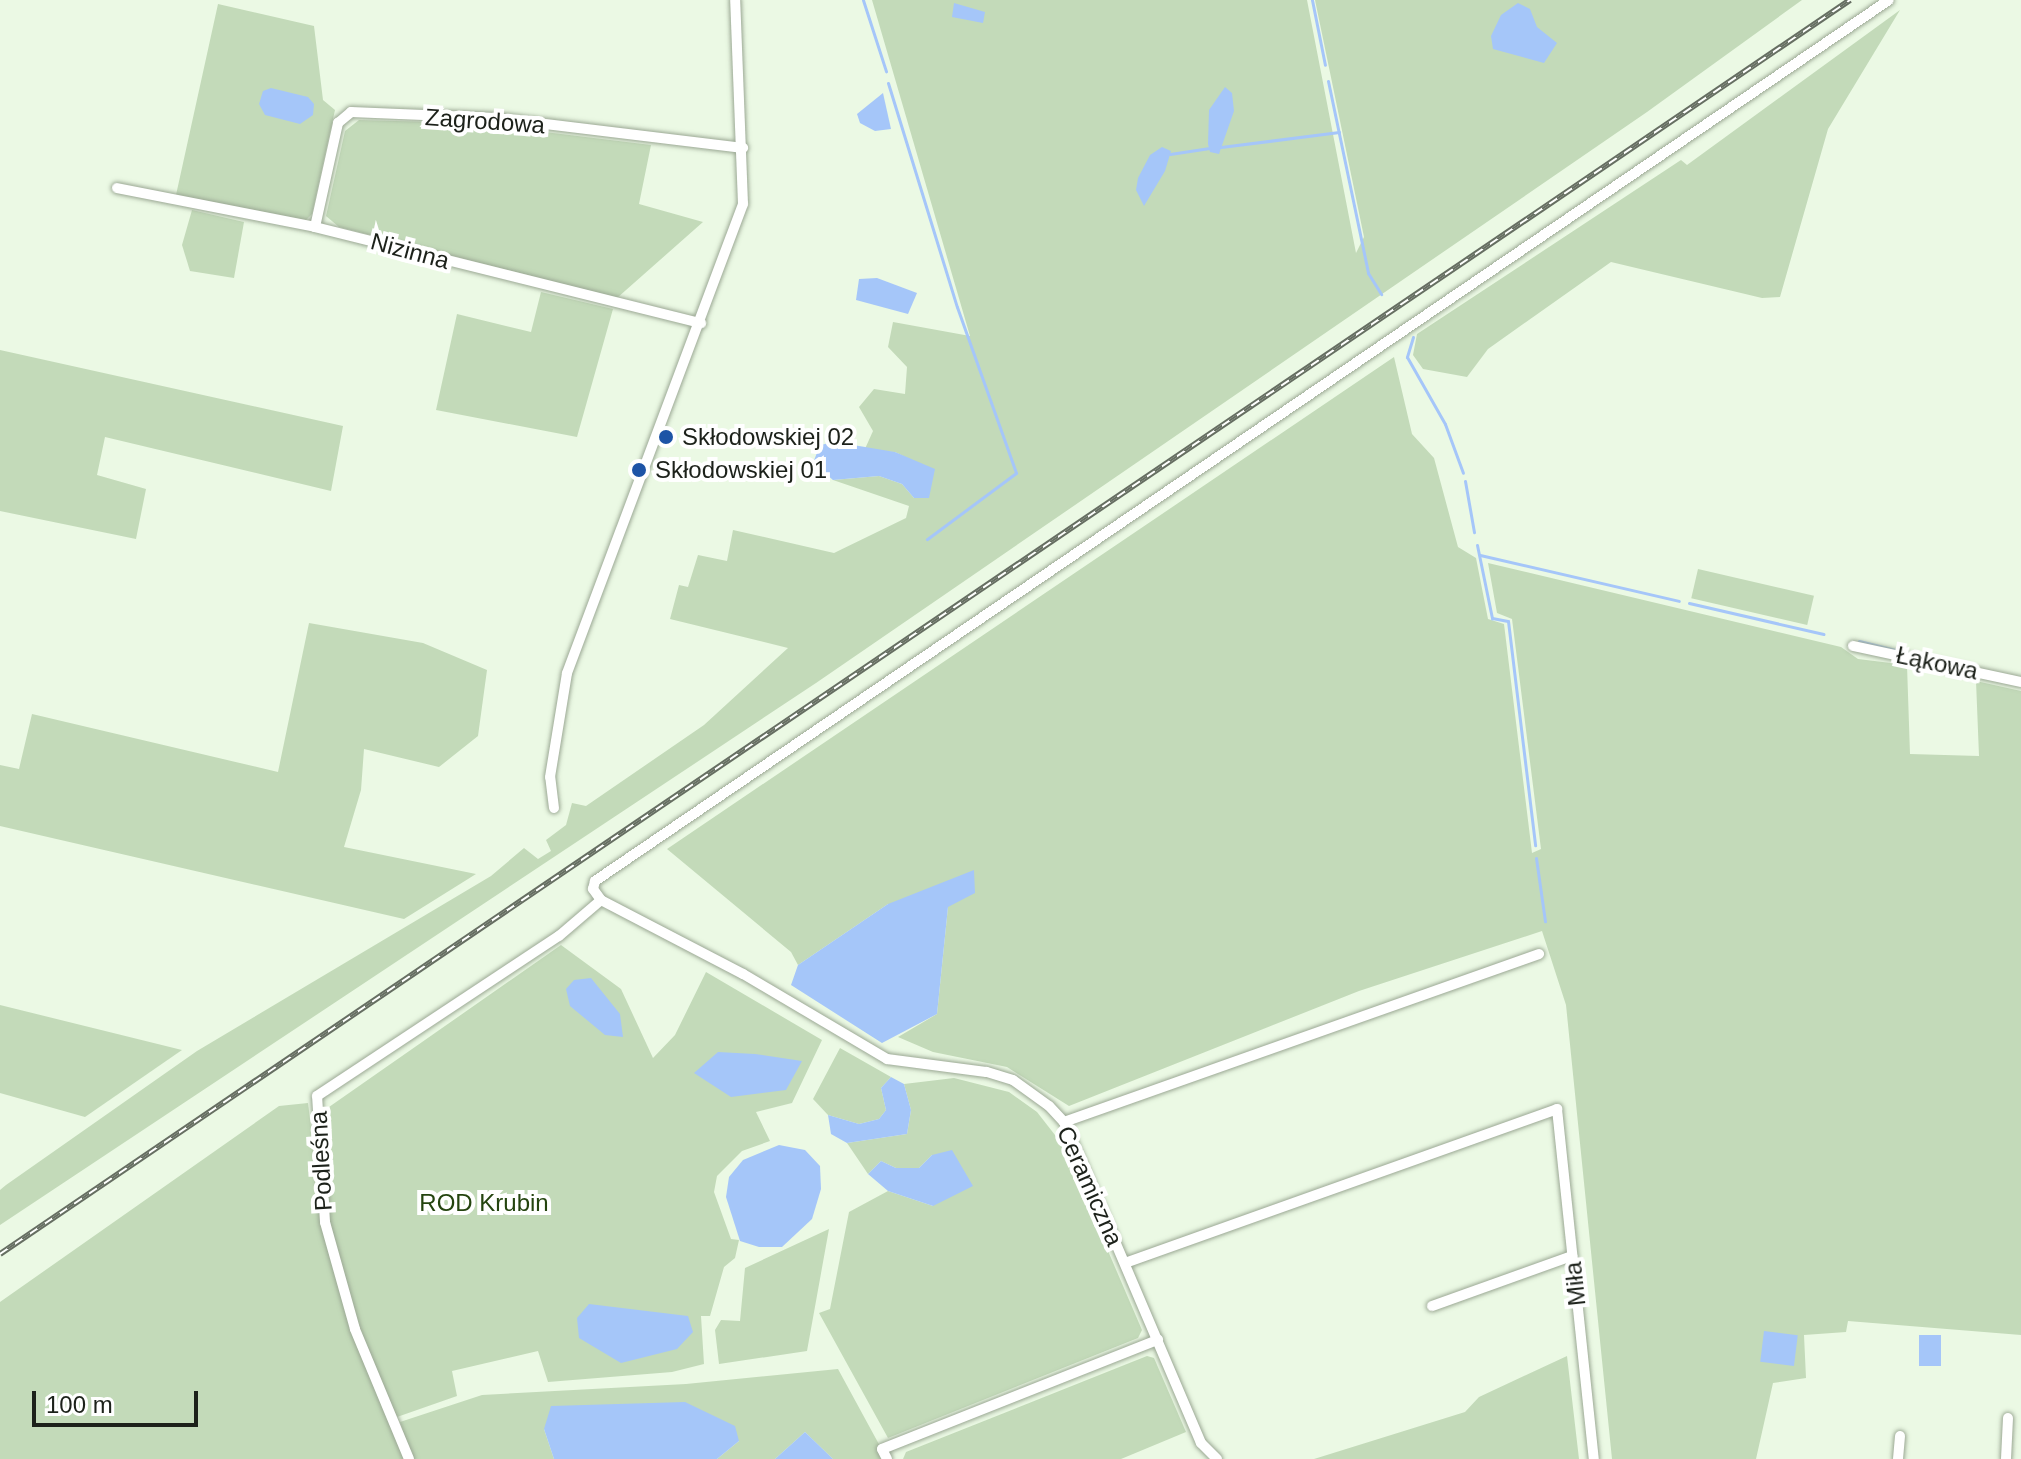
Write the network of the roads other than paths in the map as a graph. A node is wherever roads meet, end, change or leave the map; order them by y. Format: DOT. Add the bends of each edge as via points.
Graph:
graph roads {
  1 [pos="735,0"];
  2 [pos="1889,0"];
  3 [pos="743,148"];
  4 [pos="117,188"];
  5 [pos="315,227"];
  6 [pos="701,323"];
  7 [pos="1853,646"];
  8 [pos="2021,682"];
  9 [pos="554,808"];
  10 [pos="601,900"];
  11 [pos="1539,954"];
  12 [pos="1064,1122"];
  13 [pos="1572,1256"];
  14 [pos="1125,1263"];
  15 [pos="1432,1306"];
  16 [pos="1158,1340"];
  17 [pos="2008,1418"];
  18 [pos="1900,1436"];
  19 [pos="884,1454"];
  20 [pos="409,1459"];
  21 [pos="1217,1459"];
  22 [pos="1594,1459"];
  23 [pos="1898,1459"];
  24 [pos="2006,1459"];
  1 -- 3 [label="street"];
  2 -- 10 [label="street" via="603,872 593,886"];
  3 -- 5 [label="street, Zagrodowa" via="496,118 351,112 338,123"];
  3 -- 6 [label="street" via="742,210"];
  4 -- 5 [label="street, Nizinna"];
  5 -- 6 [label="street, Nizinna"];
  6 -- 9 [label="street" via="567,673 550,777"];
  7 -- 8 [label="street, Łąkowa"];
  10 -- 12 [label="street, Ceramiczna" via="887,1059 1013,1080"];
  10 -- 20 [label="street, Podleśna" via="559,936 317,1096 325,1222 355,1329"];
  11 -- 12 [label="street"];
  12 -- 14 [label="street, Ceramiczna"];
  13 -- 14 [label="street, Miła" via="1557,1109"];
  13 -- 15 [label="street"];
  13 -- 22 [label="street, Miła"];
  14 -- 16 [label="street, Ceramiczna"];
  16 -- 19 [label="street"];
  16 -- 21 [label="street, Ceramiczna" via="1201,1443"];
  17 -- 24 [label="street"];
  18 -- 23 [label="street"];
}
